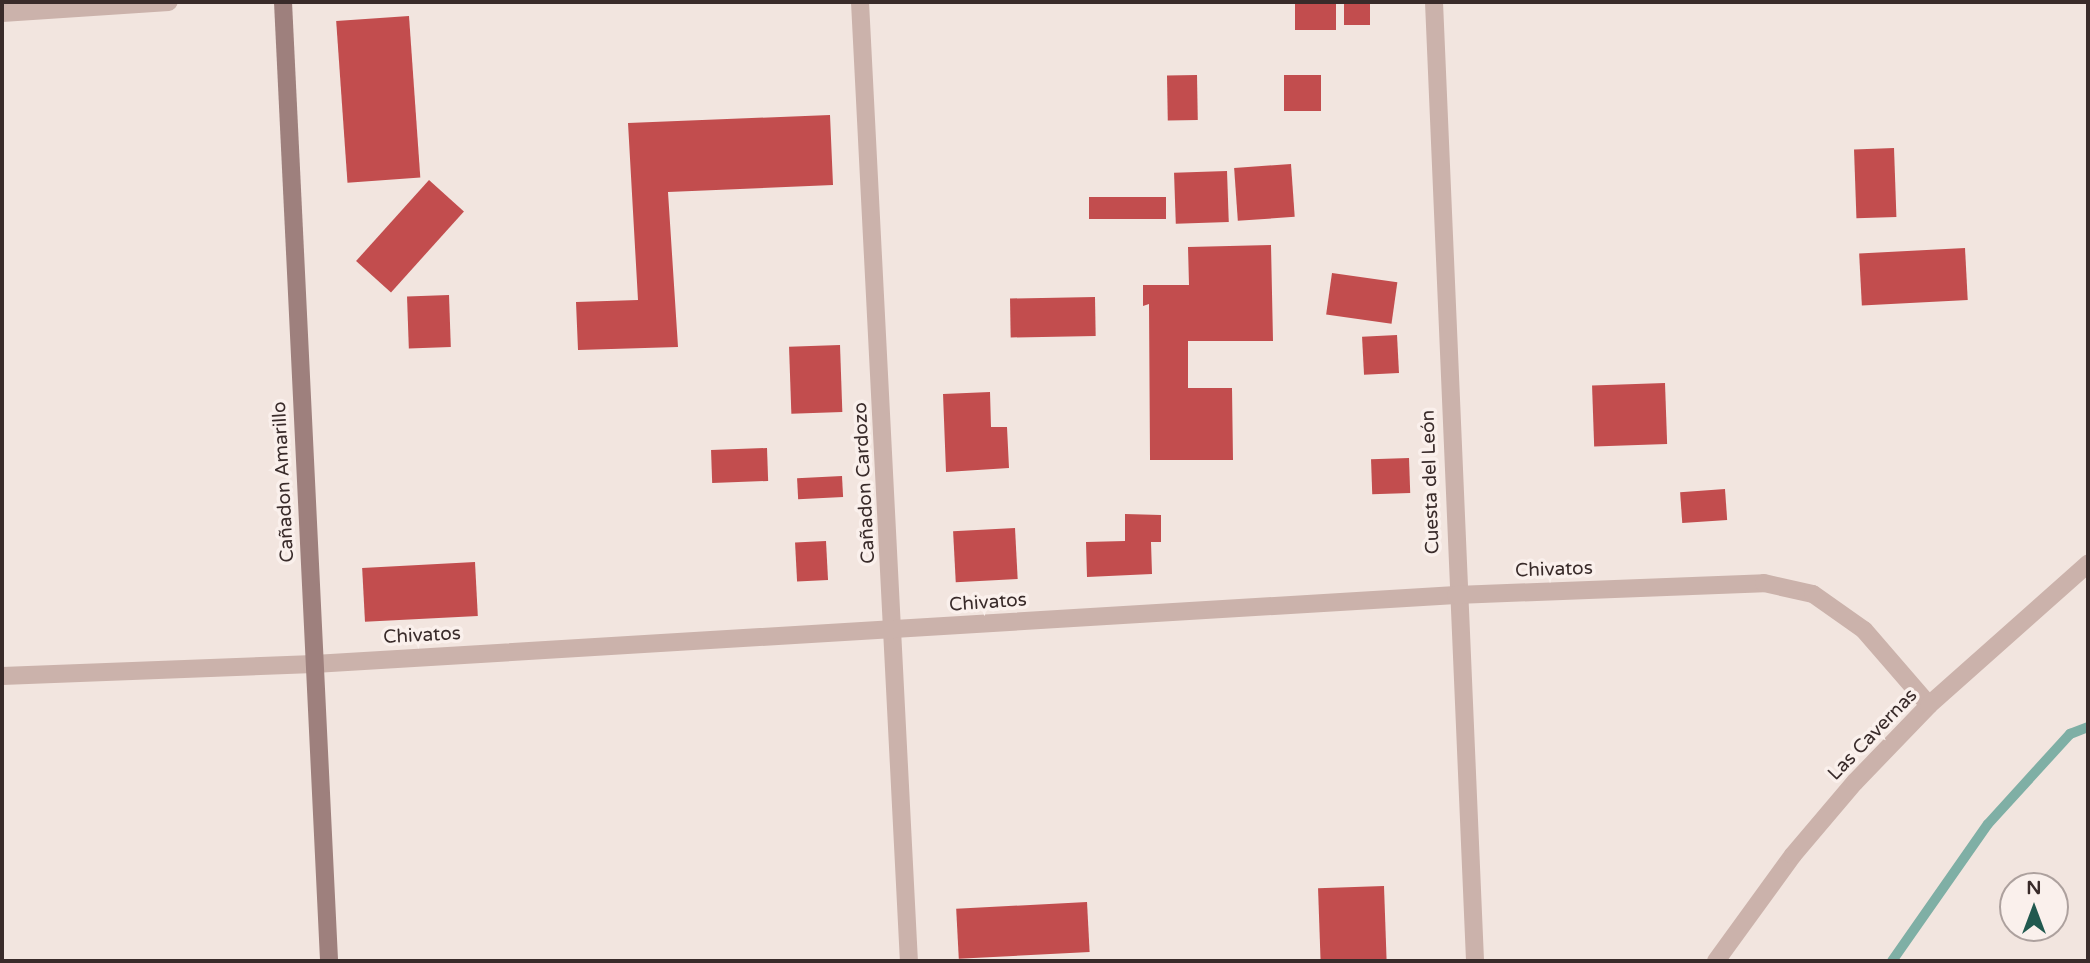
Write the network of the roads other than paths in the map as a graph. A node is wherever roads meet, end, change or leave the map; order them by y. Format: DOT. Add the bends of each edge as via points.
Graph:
graph roads {
  1 [pos="169,2"];
  2 [pos="283,2"];
  3 [pos="860,2"];
  4 [pos="1434,2"];
  5 [pos="2,13"];
  6 [pos="2088,564"];
  7 [pos="1456,595"];
  8 [pos="894,630"];
  9 [pos="314,664"];
  10 [pos="2,676"];
  11 [pos="1929,705"];
  12 [pos="329,961"];
  13 [pos="909,961"];
  14 [pos="1475,961"];
  15 [pos="1716,961"];
  1 -- 5 [label="street"];
  2 -- 9 [label="street, Cañadon Amarillo"];
  3 -- 8 [label="street, Cañadon Cardozo"];
  4 -- 7 [label="street, Cuesta del León"];
  6 -- 11 [label="street, Las Cavernas"];
  7 -- 8 [label="street, Chivatos"];
  7 -- 11 [label="street, Chivatos" via="1764,583 1813,594 1864,630"];
  7 -- 14 [label="street, Cuesta del León"];
  8 -- 9 [label="street, Chivatos"];
  8 -- 13 [label="street, Cañadon Cardozo"];
  9 -- 10 [label="street, Chivatos"];
  9 -- 12 [label="street, Cañadon Amarillo"];
  11 -- 15 [label="street, Las Cavernas" via="1801,844"];
}
